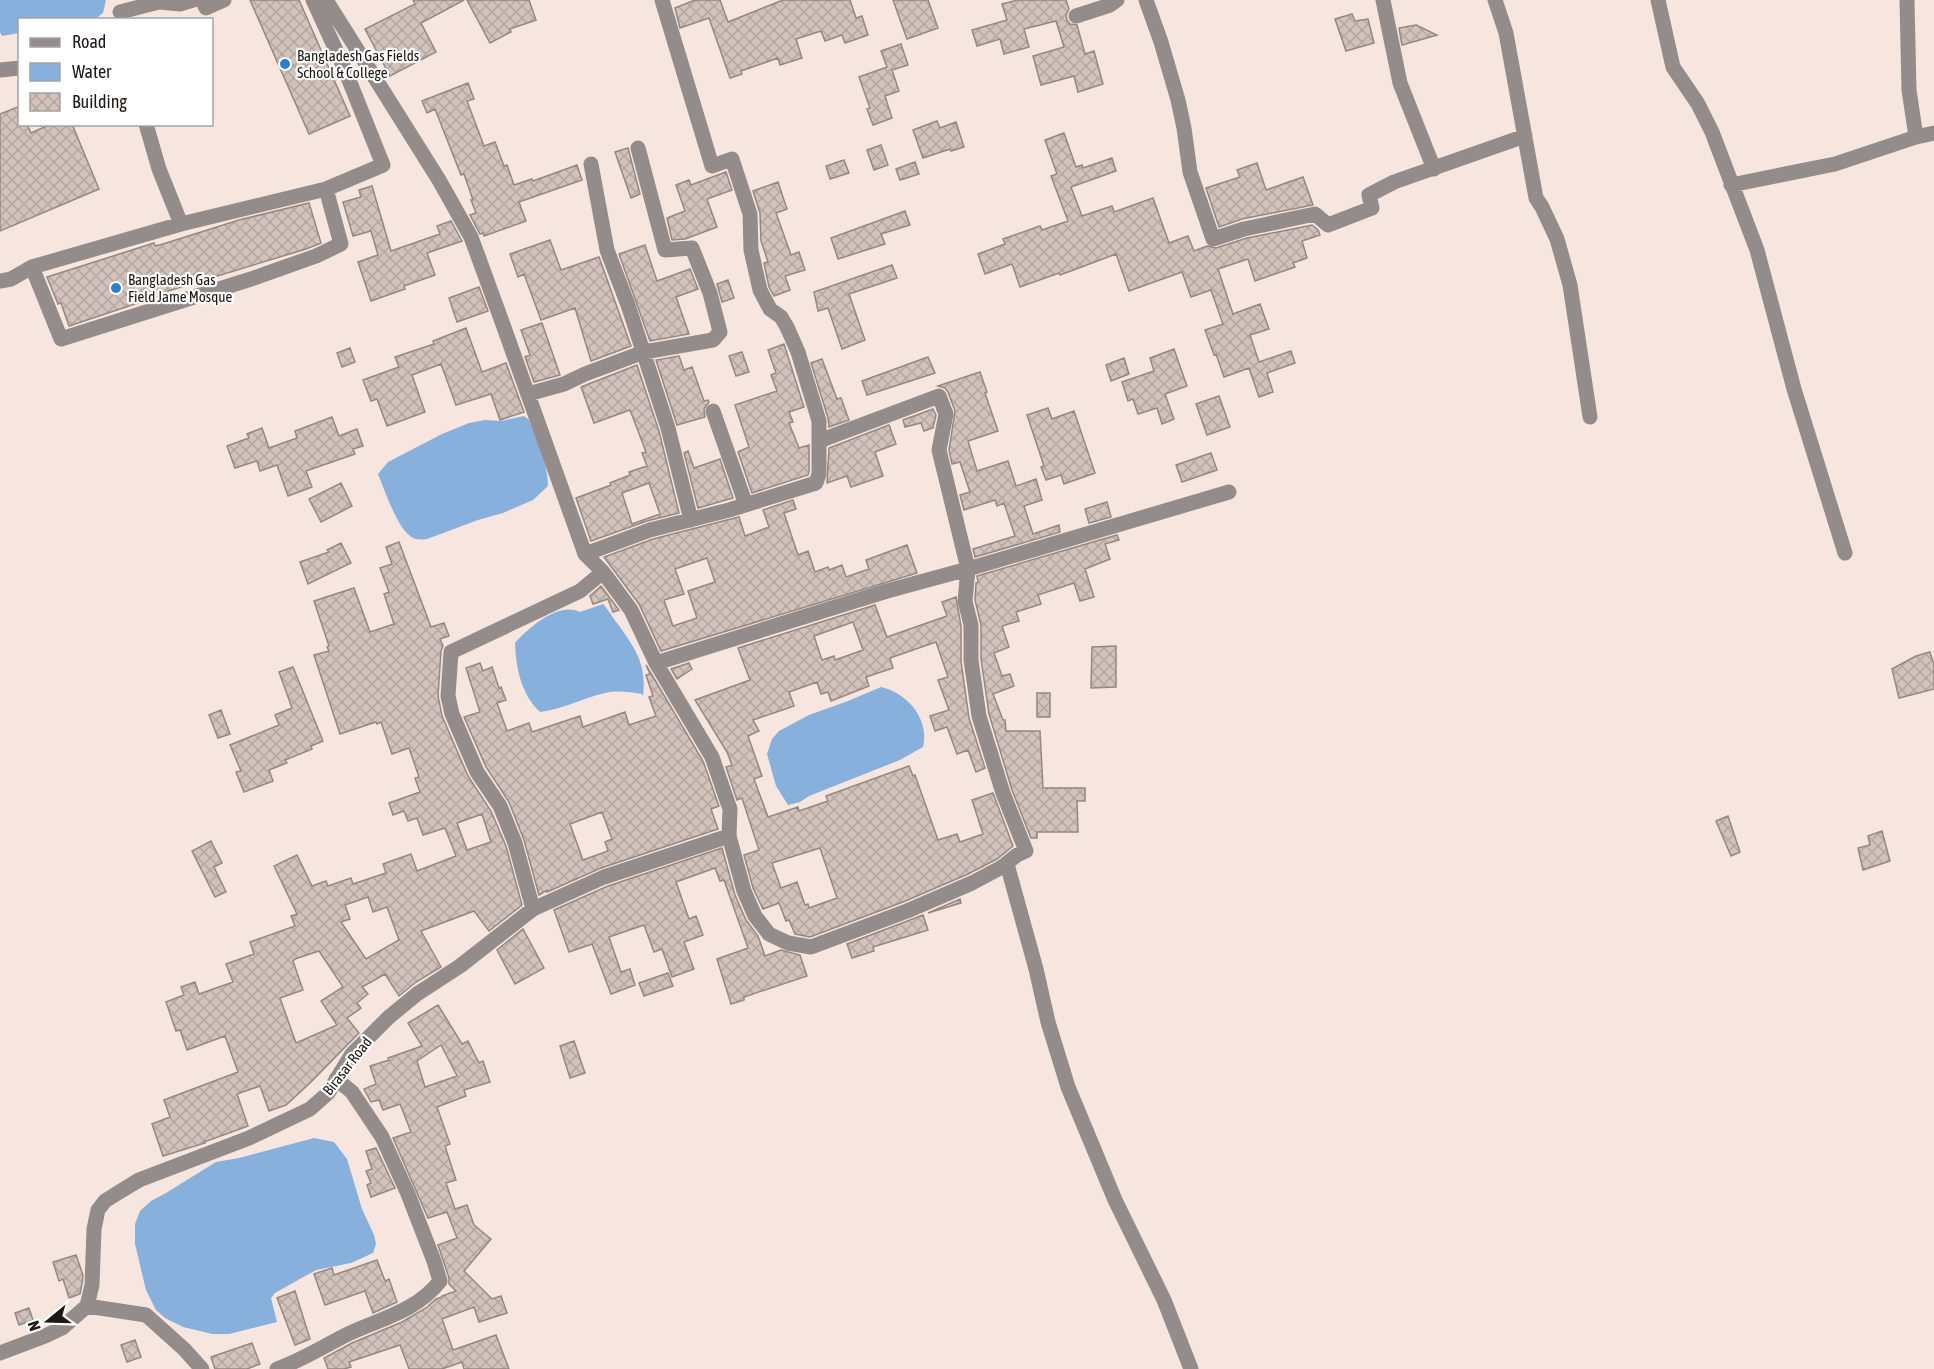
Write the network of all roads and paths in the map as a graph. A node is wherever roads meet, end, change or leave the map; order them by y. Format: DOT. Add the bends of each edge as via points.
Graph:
graph roads {
  1 [pos="193,0"];
  2 [pos="202,0"];
  3 [pos="224,0"];
  4 [pos="313,0"];
  5 [pos="326,0"];
  6 [pos="662,0"];
  7 [pos="1146,0"];
  8 [pos="1383,0"];
  9 [pos="1495,0"];
  10 [pos="1658,0"];
  11 [pos="1907,0"];
  12 [pos="1107,2"];
  13 [pos="120,10"];
  14 [pos="1076,16"];
  15 [pos="18,68"];
  16 [pos="0,70"];
  17 [pos="147,126"];
  18 [pos="1934,133"];
  19 [pos="1525,136"];
  20 [pos="1916,137"];
  21 [pos="638,148"];
  22 [pos="591,164"];
  23 [pos="1434,169"];
  24 [pos="1731,185"];
  25 [pos="326,189"];
  26 [pos="181,224"];
  27 [pos="32,267"];
  28 [pos="0,281"];
  29 [pos="644,352"];
  30 [pos="528,394"];
  31 [pos="713,411"];
  32 [pos="1590,417"];
  33 [pos="819,441"];
  34 [pos="1229,492"];
  35 [pos="746,505"];
  36 [pos="691,520"];
  37 [pos="1845,553"];
  38 [pos="585,554"];
  39 [pos="968,569"];
  40 [pos="603,572"];
  41 [pos="656,663"];
  42 [pos="729,837"];
  43 [pos="1007,864"];
  44 [pos="533,909"];
  45 [pos="336,1079"];
  46 [pos="87,1306"];
  47 [pos="0,1353"];
  48 [pos="284,1368"];
  49 [pos="202,1369"];
  50 [pos="1191,1369"];
  1 -- 13 [label="street"];
  2 -- 3 [label="street" via="206,8"];
  4 -- 25 [label="street" via="383,165"];
  5 -- 30 [label="street" via="471,237"];
  6 -- 33 [label="street" via="712,166 732,159 750,214 751,250 760,290 787,327 798,352 819,421"];
  7 -- 23 [label="street" via="1178,100 1190,172 1213,239 1315,214 1328,225 1372,208 1369,195 1379,189"];
  8 -- 23 [label="street" via="1400,83"];
  9 -- 19 [label="street" via="1506,33"];
  10 -- 24 [label="street" via="1673,67 1712,132"];
  11 -- 20 [label="street" via="1909,90"];
  12 -- 14 [label="street"];
  15 -- 16 [label="street"];
  17 -- 26 [label="street"];
  18 -- 20 [label="street"];
  19 -- 23 [label="street"];
  19 -- 32 [label="street" via="1536,198 1557,239 1570,285"];
  20 -- 24 [label="street" via="1835,164"];
  21 -- 29 [label="street" via="665,250 692,248 720,332 713,340"];
  22 -- 29 [label="street" via="607,250"];
  24 -- 37 [label="street" via="1757,250 1794,389"];
  25 -- 26 [label="street"];
  25 -- 27 [label="street" via="341,244 251,279 61,339"];
  26 -- 27 [label="street"];
  27 -- 28 [label="street"];
  29 -- 30 [label="street"];
  29 -- 36 [label="street"];
  30 -- 38 [label="street"];
  31 -- 35 [label="street"];
  33 -- 35 [label="street" via="816,483"];
  33 -- 39 [label="street" via="939,396 946,414 939,450"];
  34 -- 39 [label="street"];
  35 -- 36 [label="street"];
  36 -- 38 [label="street" via="650,530"];
  38 -- 40 [label="street"];
  39 -- 41 [label="street"];
  39 -- 43 [label="street" via="965,601 971,625 971,660 979,716 1026,851"];
  40 -- 41 [label="street" via="631,610"];
  40 -- 44 [label="street" via="580,591 452,652 448,696 452,714 477,772 500,806"];
  41 -- 42 [label="street" via="712,757 730,809"];
  42 -- 43 [label="street" via="755,916 770,934 788,943 811,947 918,906"];
  42 -- 44 [label="street, Birasar Road" via="604,878"];
  43 -- 50 [label="street" via="1068,1088"];
  44 -- 45 [label="street, Birasar Road" via="388,1017 352,1054"];
  45 -- 46 [label="street, Birasar Road" via="328,1093 310,1109 249,1138 139,1180 105,1202 98,1210 94,1229 92,1285"];
  45 -- 48 [label="street" via="352,1092 382,1137 440,1281 407,1309"];
  46 -- 47 [label="street" via="62,1328"];
  46 -- 49 [label="street" via="146,1315"];
}
